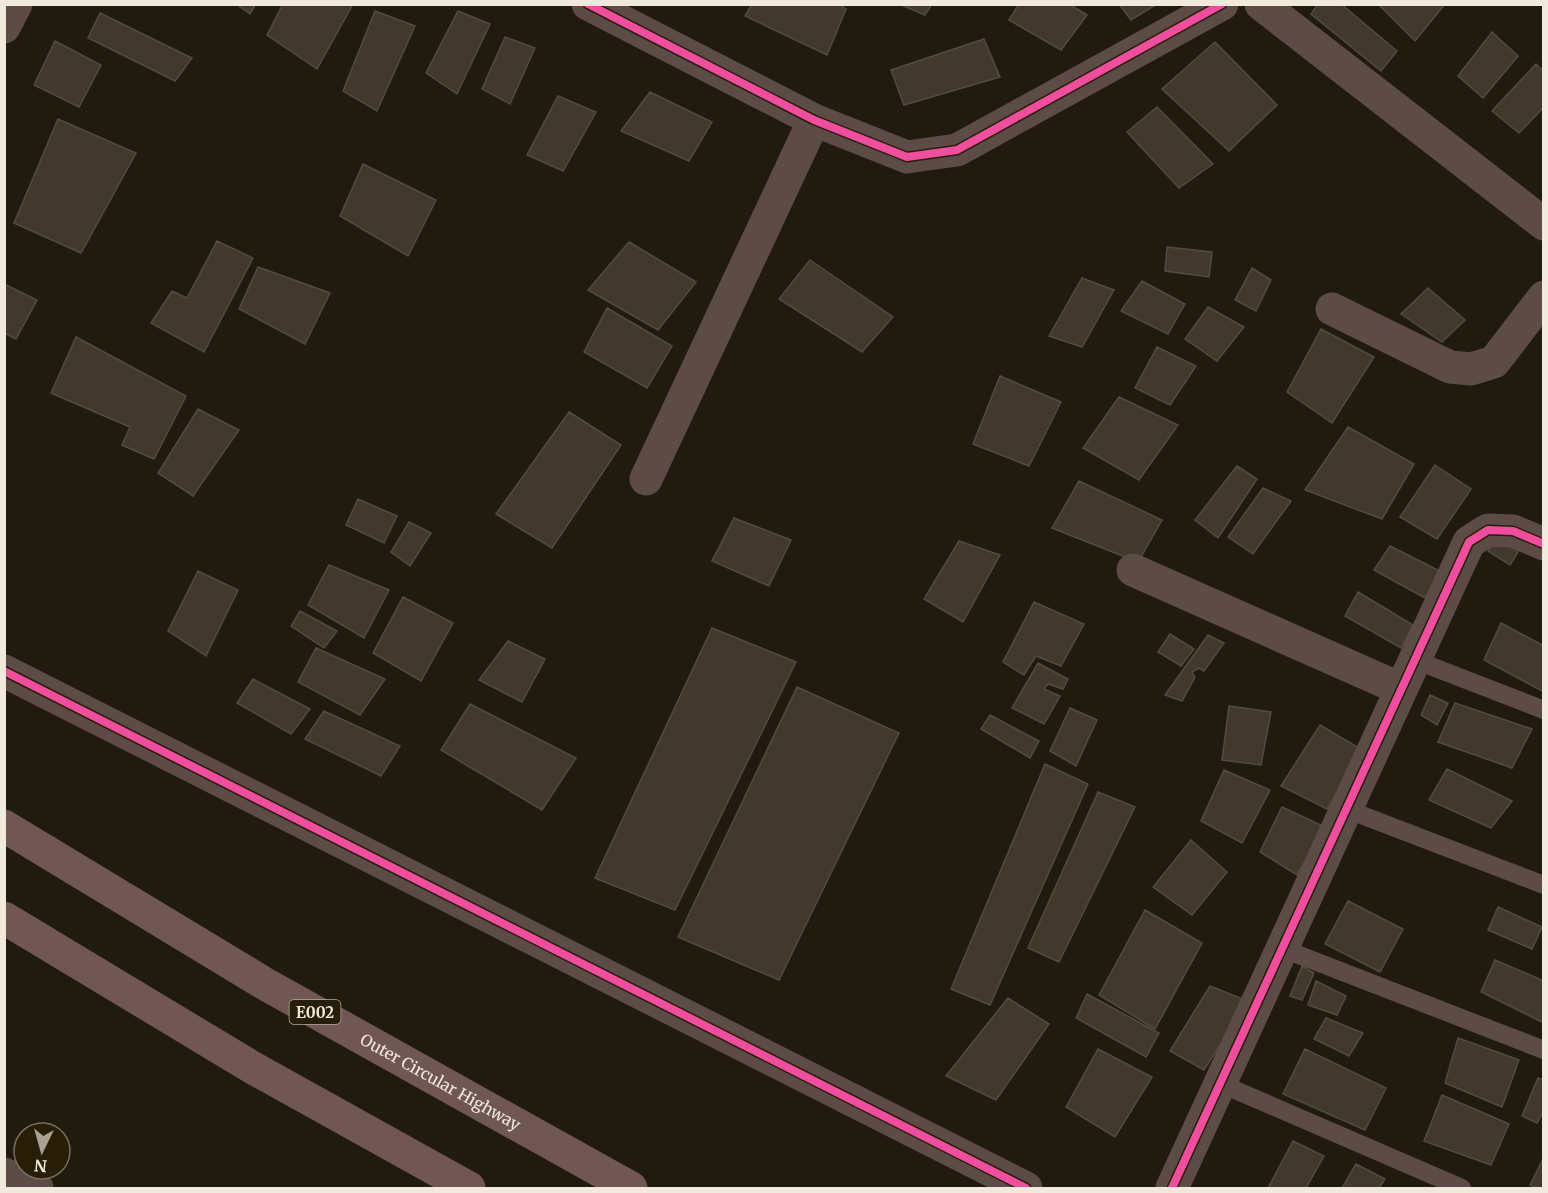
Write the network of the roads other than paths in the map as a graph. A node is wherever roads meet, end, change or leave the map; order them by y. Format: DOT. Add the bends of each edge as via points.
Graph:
graph roads {
  1 [pos="16,4"];
  2 [pos="588,4"];
  3 [pos="1222,4"];
  4 [pos="1261,4"];
  5 [pos="4,27"];
  6 [pos="814,120"];
  7 [pos="1544,224"];
  8 [pos="1544,297"];
  9 [pos="1332,309"];
  10 [pos="646,479"];
  11 [pos="1544,544"];
  12 [pos="1133,570"];
  13 [pos="1415,660"];
  14 [pos="4,670"];
  15 [pos="1401,689"];
  16 [pos="1544,710"];
  17 [pos="1346,809"];
  18 [pos="4,826"];
  19 [pos="1544,885"];
  20 [pos="4,918"];
  21 [pos="1281,948"];
  22 [pos="1544,1050"];
  23 [pos="1219,1083"];
  24 [pos="4,1173"];
  25 [pos="37,1188"];
  26 [pos="469,1188"];
  27 [pos="631,1188"];
  28 [pos="1026,1188"];
  29 [pos="1172,1188"];
  30 [pos="1462,1188"];
  1 -- 5 [label="street"];
  2 -- 6 [label="street"];
  3 -- 6 [label="street" via="957,150 908,157"];
  4 -- 7 [label="street"];
  6 -- 10 [label="street"];
  8 -- 9 [label="street" via="1494,362 1471,369 1450,367"];
  11 -- 13 [label="street" via="1512,531 1488,530 1469,542"];
  12 -- 15 [label="street"];
  13 -- 15 [label="street"];
  13 -- 16 [label="lane"];
  14 -- 28 [label="street"];
  15 -- 17 [label="street"];
  17 -- 19 [label="lane"];
  17 -- 21 [label="street"];
  18 -- 27 [label="highway, Outer Circular Highway / E002" via="267,985"];
  20 -- 26 [label="highway" via="255,1069"];
  21 -- 22 [label="lane"];
  21 -- 23 [label="street"];
  23 -- 29 [label="street"];
  23 -- 30 [label="lane"];
  24 -- 25 [label="street"];
}
